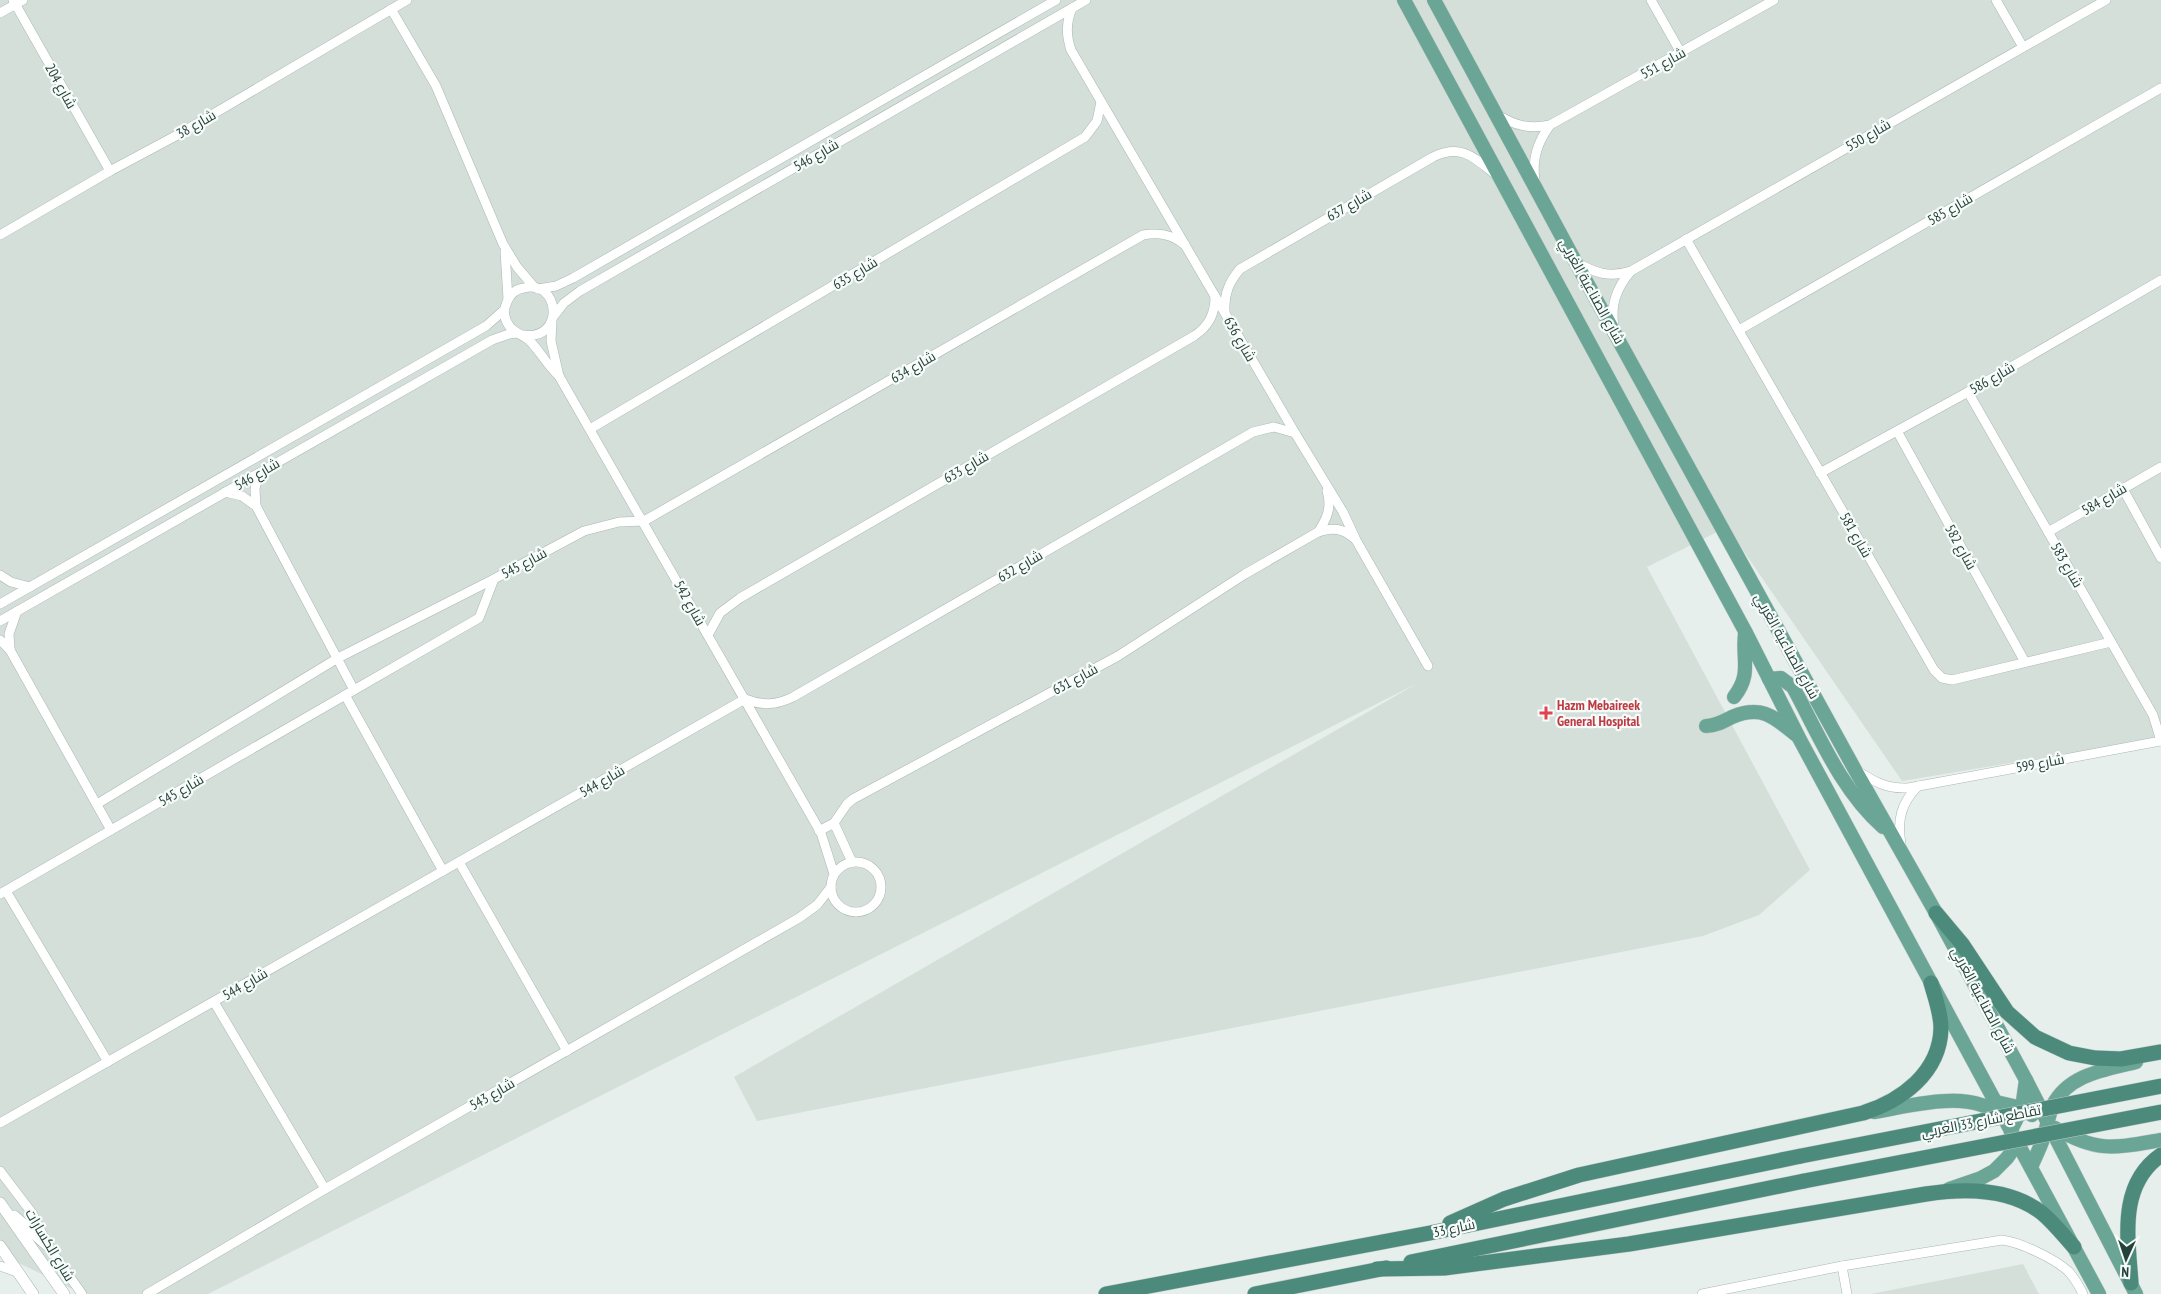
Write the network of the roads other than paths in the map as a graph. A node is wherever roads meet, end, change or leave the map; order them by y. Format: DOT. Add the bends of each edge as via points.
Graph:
graph roads {
  1 [pos="406,0"];
  2 [pos="1056,0"];
  3 [pos="1086,0"];
  4 [pos="1404,0"];
  5 [pos="1434,0"];
  6 [pos="1651,0"];
  7 [pos="1774,0"];
  8 [pos="1996,0"];
  9 [pos="2106,0"];
  10 [pos="17,1"];
  11 [pos="1072,8"];
  12 [pos="391,9"];
  13 [pos="0,13"];
  14 [pos="2023,47"];
  15 [pos="1681,53"];
  16 [pos="2161,88"];
  17 [pos="1101,102"];
  18 [pos="1497,114"];
  19 [pos="1550,125"];
  20 [pos="110,171"];
  21 [pos="1501,179"];
  22 [pos="1535,188"];
  23 [pos="0,235"];
  24 [pos="1686,239"];
  25 [pos="503,244"];
  26 [pos="1185,245"];
  27 [pos="1575,261"];
  28 [pos="1631,271"];
  29 [pos="2161,280"];
  30 [pos="536,288"];
  31 [pos="1215,296"];
  32 [pos="508,299"];
  33 [pos="504,310"];
  34 [pos="1226,314"];
  35 [pos="552,320"];
  36 [pos="1739,330"];
  37 [pos="1615,333"];
  38 [pos="520,334"];
  39 [pos="559,376"];
  40 [pos="1968,392"];
  41 [pos="590,429"];
  42 [pos="1897,431"];
  43 [pos="1294,433"];
  44 [pos="2161,467"];
  45 [pos="259,473"];
  46 [pos="1820,473"];
  47 [pos="1326,486"];
  48 [pos="2122,489"];
  49 [pos="225,492"];
  50 [pos="256,506"];
  51 [pos="644,521"];
  52 [pos="1318,532"];
  53 [pos="2048,532"];
  54 [pos="1356,540"];
  55 [pos="2161,558"];
  56 [pos="0,574"];
  57 [pos="494,580"];
  58 [pos="30,587"];
  59 [pos="0,604"];
  60 [pos="17,611"];
  61 [pos="0,621"];
  62 [pos="1745,631"];
  63 [pos="708,635"];
  64 [pos="0,640"];
  65 [pos="2111,642"];
  66 [pos="10,650"];
  67 [pos="338,658"];
  68 [pos="2025,662"];
  69 [pos="1428,666"];
  70 [pos="1799,667"];
  71 [pos="1786,680"];
  72 [pos="1772,683"];
  73 [pos="354,690"];
  74 [pos="345,695"];
  75 [pos="1734,697"];
  76 [pos="745,700"];
  77 [pos="1706,726"];
  78 [pos="1799,738"];
  79 [pos="2161,741"];
  80 [pos="1854,768"];
  81 [pos="1918,786"];
  82 [pos="97,804"];
  83 [pos="834,823"];
  84 [pos="111,830"];
  85 [pos="819,831"];
  86 [pos="1892,835"];
  87 [pos="1902,854"];
  88 [pos="459,862"];
  89 [pos="852,862"];
  90 [pos="443,871"];
  91 [pos="834,874"];
  92 [pos="831,887"];
  93 [pos="3,892"];
  94 [pos="1936,913"];
  95 [pos="1931,983"];
  96 [pos="214,1002"];
  97 [pos="567,1051"];
  98 [pos="2161,1054"];
  99 [pos="108,1062"];
  100 [pos="2026,1080"];
  101 [pos="2161,1086"];
  102 [pos="1996,1102"];
  103 [pos="2022,1108"];
  104 [pos="2161,1112"];
  105 [pos="1863,1114"];
  106 [pos="0,1123"];
  107 [pos="2047,1124"];
  108 [pos="2011,1130"];
  109 [pos="2044,1138"];
  110 [pos="2161,1140"];
  111 [pos="2060,1147"];
  112 [pos="2161,1155"];
  113 [pos="1801,1156"];
  114 [pos="2030,1167"];
  115 [pos="0,1171"];
  116 [pos="1804,1181"];
  117 [pos="325,1189"];
  118 [pos="1941,1192"];
  119 [pos="1,1204"];
  120 [pos="1430,1234"];
  121 [pos="0,1246"];
  122 [pos="48,1246"];
  123 [pos="2074,1247"];
  124 [pos="0,1266"];
  125 [pos="1842,1266"];
  126 [pos="1377,1269"];
  127 [pos="16,1272"];
  128 [pos="2134,1288"];
  129 [pos="33,1294"];
  130 [pos="64,1294"];
  131 [pos="82,1294"];
  132 [pos="147,1294"];
  133 [pos="1106,1294"];
  134 [pos="1255,1294"];
  135 [pos="1702,1294"];
  136 [pos="1847,1294"];
  137 [pos="2083,1294"];
  138 [pos="2099,1294"];
  1 -- 12 [label="street, شارع 38"];
  2 -- 30 [label="street, شارع 546" via="573,278 556,286"];
  3 -- 11 [label="street, شارع 546"];
  4 -- 21 [label="main road, شارع الصناعية الغربي"];
  5 -- 18 [label="main road, شارع الصناعية الغربي"];
  6 -- 15 [label="street"];
  7 -- 15 [label="street, شارع 551"];
  8 -- 14 [label="street"];
  9 -- 14 [label="street, شارع 550"];
  10 -- 13 [label="street"];
  10 -- 20 [label="street, شارع 204"];
  11 -- 17 [label="street, شارع 636" via="1067,24 1068,42"];
  11 -- 35 [label="street, شارع 546" via="580,291 564,302"];
  12 -- 20 [label="street, شارع 38" via="182,133"];
  12 -- 25 [label="street" via="436,86"];
  14 -- 24 [label="street, شارع 550"];
  15 -- 19 [label="street, شارع 551"];
  16 -- 36 [label="street, شارع 585"];
  17 -- 26 [label="street, شارع 636"];
  17 -- 41 [label="street, شارع 635" via="1097,121 1085,136"];
  18 -- 19 [label="street, شارع 551" via="1528,128"];
  18 -- 22 [label="main road, شارع الصناعية الغربي"];
  19 -- 22 [label="street" via="1536,149"];
  20 -- 23 [label="street, شارع 38"];
  21 -- 34 [label="street, شارع 637" via="1465,153 1443,152 1433,156 1240,269 1227,289"];
  21 -- 62 [label="main road, شارع الصناعية الغربي"];
  22 -- 27 [label="main road, شارع الصناعية الغربي"];
  24 -- 28 [label="street, شارع 550"];
  24 -- 36 [label="street, شارع 581"];
  25 -- 30 [label="street"];
  25 -- 32 [label="street"];
  26 -- 31 [label="street, شارع 636"];
  26 -- 51 [label="street, شارع 634" via="1161,233 1135,240"];
  27 -- 28 [label="street, شارع 550" via="1596,273 1608,275"];
  27 -- 37 [label="main road, شارع الصناعية الغربي"];
  28 -- 37 [label="street, شارع 550" via="1622,281 1614,299 1612,318"];
  29 -- 40 [label="street, شارع 586"];
  30 -- 32 [label="street" via="516,290"];
  30 -- 35 [label="street" via="550,297 554,311"];
  31 -- 34 [label="street, شارع 636"];
  31 -- 63 [label="street, شارع 633" via="1209,323 1194,336 740,598 720,613"];
  32 -- 33 [label="street"];
  33 -- 38 [label="street" via="509,326"];
  33 -- 58 [label="street, شارع 546" via="486,326"];
  34 -- 43 [label="street, شارع 636"];
  35 -- 38 [label="street" via="540,334"];
  35 -- 39 [label="street, شارع 542" via="552,341"];
  36 -- 46 [label="street, شارع 581"];
  37 -- 70 [label="main road, شارع الصناعية الغربي"];
  38 -- 39 [label="street, شارع 542"];
  38 -- 45 [label="street, شارع 546" via="492,340"];
  39 -- 41 [label="street, شارع 542"];
  40 -- 42 [label="street, شارع 586"];
  40 -- 53 [label="street, شارع 583"];
  41 -- 51 [label="street, شارع 542"];
  42 -- 46 [label="street, شارع 586"];
  42 -- 68 [label="street, شارع 582"];
  43 -- 47 [label="street, شارع 636"];
  43 -- 76 [label="street, شارع 632" via="1274,427 1253,432 793,697 769,705"];
  44 -- 48 [label="street, شارع 584"];
  45 -- 49 [label="street, شارع 546"];
  45 -- 50 [label="street" via="255,489"];
  46 -- 68 [label="street, شارع 581" via="1934,670 1942,678 1952,680"];
  47 -- 52 [label="street" via="1329,510"];
  47 -- 54 [label="street, شارع 636"];
  48 -- 53 [label="street, شارع 584"];
  48 -- 55 [label="street"];
  49 -- 50 [label="street" via="242,496"];
  49 -- 60 [label="street, شارع 546"];
  50 -- 67 [label="street"];
  51 -- 57 [label="street, شارع 545" via="619,522 584,531"];
  51 -- 63 [label="street, شارع 542"];
  52 -- 54 [label="street, شارع 631" via="1338,529"];
  52 -- 83 [label="street, شارع 631" via="1245,574 1118,656 853,799"];
  53 -- 65 [label="street, شارع 583"];
  54 -- 69 [label="street, شارع 636"];
  56 -- 58 [label="street" via="11,582"];
  57 -- 67 [label="street"];
  57 -- 73 [label="street, شارع 545" via="479,618"];
  58 -- 59 [label="street, شارع 546"];
  60 -- 61 [label="street, شارع 546"];
  60 -- 66 [label="street" via="9,634"];
  62 -- 72 [label="main road, شارع الصناعية الغربي"];
  62 -- 75 [label="main road" via="1746,674"];
  63 -- 76 [label="street, شارع 542"];
  64 -- 66 [label="street"];
  65 -- 68 [label="street, شارع 581"];
  65 -- 79 [label="street, شارع 583" via="2153,715"];
  66 -- 82 [label="street"];
  67 -- 73 [label="street"];
  67 -- 82 [label="street"];
  70 -- 71 [label="main road"];
  70 -- 72 [label="main road"];
  70 -- 80 [label="main road, شارع الصناعية الغربي"];
  71 -- 72 [label="main road" via="1776,677"];
  71 -- 86 [label="main road" via="1793,687 1851,793 1868,814"];
  72 -- 78 [label="main road, شارع الصناعية الغربي"];
  73 -- 74 [label="street, شارع 545"];
  74 -- 84 [label="street, شارع 545"];
  74 -- 90 [label="street"];
  76 -- 85 [label="street, شارع 542"];
  76 -- 88 [label="street, شارع 544"];
  77 -- 78 [label="main road" via="1743,713 1757,712 1776,718"];
  78 -- 95 [label="main road, شارع الصناعية الغربي"];
  79 -- 81 [label="street, شارع 599"];
  80 -- 81 [label="street, شارع 599" via="1890,788"];
  80 -- 86 [label="main road, شارع الصناعية الغربي"];
  81 -- 87 [label="street" via="1906,799 1900,815"];
  82 -- 84 [label="street"];
  83 -- 85 [label="street"];
  83 -- 89 [label="street"];
  84 -- 93 [label="street, شارع 545"];
  85 -- 91 [label="street, شارع 542"];
  86 -- 87 [label="main road, شارع الصناعية الغربي"];
  87 -- 94 [label="main road, شارع الصناعية الغربي"];
  88 -- 90 [label="street, شارع 544"];
  88 -- 97 [label="street"];
  89 -- 91 [label="street"];
  89 -- 92 [label="street" via="869,866 879,876 880,890 874,903 862,911 847,910 836,901"];
  90 -- 96 [label="street, شارع 544"];
  91 -- 92 [label="street"];
  92 -- 97 [label="street, شارع 543" via="817,905 799,918"];
  93 -- 99 [label="street, شارع 545"];
  94 -- 98 [label="highway" via="1962,944 2007,1012 2035,1037 2063,1051 2095,1058"];
  94 -- 100 [label="main road, شارع الصناعية الغربي"];
  95 -- 102 [label="main road, شارع الصناعية الغربي"];
  95 -- 105 [label="highway" via="1941,1026 1940,1040 1932,1061 1920,1080 1903,1095"];
  96 -- 99 [label="street, شارع 544"];
  96 -- 117 [label="street, شارع 544"];
  97 -- 117 [label="street, شارع 543"];
  98 -- 107 [label="main road" via="2075,1081 2056,1099"];
  99 -- 106 [label="street, شارع 544"];
  100 -- 103 [label="main road"];
  100 -- 107 [label="main road, شارع الصناعية الغربي"];
  101 -- 113 [label="highway, تقاطع شارع 33 الغربي, bridge"];
  102 -- 103 [label="main road"];
  102 -- 108 [label="main road, شارع الصناعية الغربي"];
  103 -- 107 [label="main road"];
  103 -- 108 [label="main road"];
  104 -- 116 [label="highway, تقاطع شارع 33 الغربي, bridge"];
  105 -- 108 [label="main road" via="1957,1100 1994,1109"];
  105 -- 120 [label="highway" via="1579,1175 1504,1200"];
  107 -- 109 [label="main road"];
  107 -- 110 [label="main road" via="2072,1138 2096,1146 2121,1147"];
  107 -- 111 [label="main road, شارع الصناعية الغربي"];
  108 -- 109 [label="main road"];
  108 -- 114 [label="main road, شارع الصناعية الغربي"];
  108 -- 118 [label="main road" via="2012,1151 2000,1167 1981,1178"];
  109 -- 111 [label="main road"];
  109 -- 114 [label="main road"];
  111 -- 128 [label="main road, شارع الصناعية الغربي"];
  112 -- 128 [label="highway" via="2139,1179 2129,1205 2127,1218"];
  113 -- 120 [label="highway, شارع 33"];
  114 -- 123 [label="main road, شارع الصناعية الغربي"];
  115 -- 122 [label="street, شارع الكسارات" via="39,1224"];
  116 -- 126 [label="highway, شارع 33"];
  117 -- 132 [label="street, شارع 543"];
  118 -- 123 [label="highway" via="1995,1193 2022,1201 2050,1220"];
  118 -- 126 [label="highway" via="1643,1242 1444,1268"];
  119 -- 122 [label="street"];
  119 -- 130 [label="street, شارع الكسارات"];
  120 -- 133 [label="highway, شارع 33"];
  121 -- 127 [label="street"];
  122 -- 131 [label="street, شارع الكسارات"];
  123 -- 138 [label="main road, شارع الصناعية الغربي"];
  124 -- 127 [label="street"];
  125 -- 135 [label="street"];
  125 -- 136 [label="street"];
  125 -- 137 [label="street" via="2008,1240 2065,1268"];
  126 -- 134 [label="highway, شارع 33"];
  127 -- 129 [label="street"];
}
